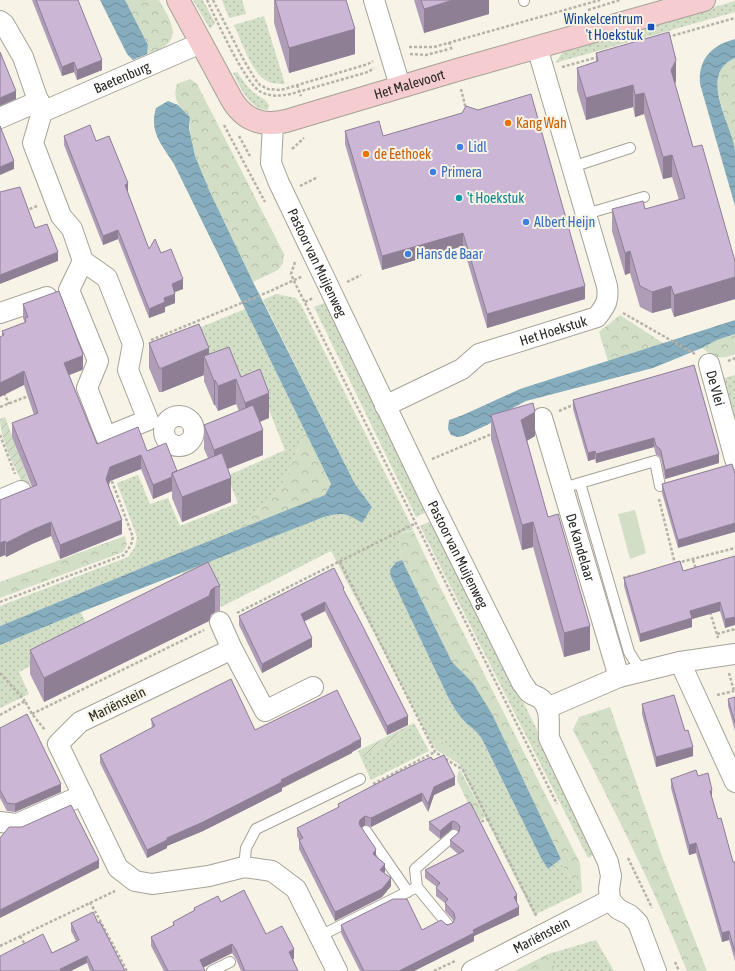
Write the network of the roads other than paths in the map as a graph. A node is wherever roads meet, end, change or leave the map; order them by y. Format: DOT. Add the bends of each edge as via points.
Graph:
graph roads {
  1 [pos="178,0"];
  2 [pos="374,0"];
  3 [pos="704,0"];
  4 [pos="0,21"];
  5 [pos="201,43"];
  6 [pos="537,47"];
  7 [pos="400,86"];
  8 [pos="40,106"];
  9 [pos="0,118"];
  10 [pos="272,123"];
  11 [pos="630,148"];
  12 [pos="572,167"];
  13 [pos="644,197"];
  14 [pos="586,214"];
  15 [pos="83,261"];
  16 [pos="69,290"];
  17 [pos="0,313"];
  18 [pos="704,360"];
  19 [pos="98,361"];
  20 [pos="128,370"];
  21 [pos="385,406"];
  22 [pos="542,418"];
  23 [pos="732,464"];
  24 [pos="572,485"];
  25 [pos="661,486"];
  26 [pos="21,491"];
  27 [pos="0,500"];
  28 [pos="220,622"];
  29 [pos="232,649"];
  30 [pos="729,655"];
  31 [pos="680,662"];
  32 [pos="641,671"];
  33 [pos="618,677"];
  34 [pos="313,687"];
  35 [pos="547,708"];
  36 [pos="360,778"];
  37 [pos="735,782"];
  38 [pos="82,795"];
  39 [pos="0,822"];
  40 [pos="366,830"];
  41 [pos="454,835"];
  42 [pos="244,867"];
  43 [pos="413,889"];
  44 [pos="610,900"];
  45 [pos="449,926"];
  46 [pos="320,936"];
  47 [pos="230,962"];
  48 [pos="465,965"];
  49 [pos="212,971"];
  50 [pos="337,971"];
  51 [pos="656,971"];
  1 -- 5 [label="street, Het Malevoort"];
  2 -- 7 [label="street"];
  3 -- 6 [label="street, Het Malevoort"];
  4 -- 8 [label="street" via="23,58"];
  5 -- 8 [label="street, Baetenburg"];
  5 -- 10 [label="street, Het Malevoort" via="238,109 252,120"];
  6 -- 7 [label="street, Het Malevoort"];
  6 -- 12 [label="street"];
  7 -- 10 [label="street, Het Malevoort"];
  8 -- 9 [label="street, Baetenburg"];
  8 -- 15 [label="street" via="33,142 61,216 72,229"];
  10 -- 21 [label="street, Pastoor van Muijenweg" via="271,163"];
  11 -- 12 [label="lane"];
  12 -- 14 [label="street"];
  13 -- 14 [label="lane"];
  14 -- 21 [label="street, Het Hoekstuk" via="608,295 607,303 597,317 479,354 462,369"];
  15 -- 16 [label="street"];
  15 -- 20 [label="street" via="107,278 133,344"];
  16 -- 17 [label="street"];
  16 -- 19 [label="street"];
  18 -- 23 [label="street, De Vlei"];
  19 -- 20 [label="street"];
  19 -- 20 [label="street" via="87,388 106,437 156,424"];
  21 -- 35 [label="street, Pastoor van Muijenweg" via="522,683 530,694 541,699"];
  22 -- 24 [label="street, De Kandelaar"];
  24 -- 25 [label="lane" via="655,461"];
  24 -- 32 [label="lane" via="609,582 629,652"];
  24 -- 33 [label="street, De Kandelaar"];
  26 -- 27 [label="street"];
  28 -- 29 [label="street"];
  29 -- 34 [label="street" via="265,711"];
  29 -- 38 [label="street, Mariënstein" via="80,722 58,744"];
  30 -- 31 [label="street"];
  31 -- 32 [label="street"];
  31 -- 37 [label="street"];
  32 -- 33 [label="street"];
  33 -- 35 [label="street"];
  35 -- 44 [label="street" via="549,738 608,862 611,876"];
  36 -- 42 [label="lane" via="256,829 246,848"];
  38 -- 39 [label="street" via="17,824"];
  38 -- 42 [label="street" via="118,868 135,881 152,884 209,876"];
  40 -- 43 [label="lane"];
  41 -- 43 [label="lane" via="415,868"];
  42 -- 46 [label="street" via="272,871 296,889"];
  43 -- 45 [label="lane"];
  43 -- 46 [label="lane"];
  44 -- 48 [label="street, Mariënstein"];
  44 -- 51 [label="street" via="638,923"];
  46 -- 50 [label="street"];
  47 -- 49 [label="lane"];
}
